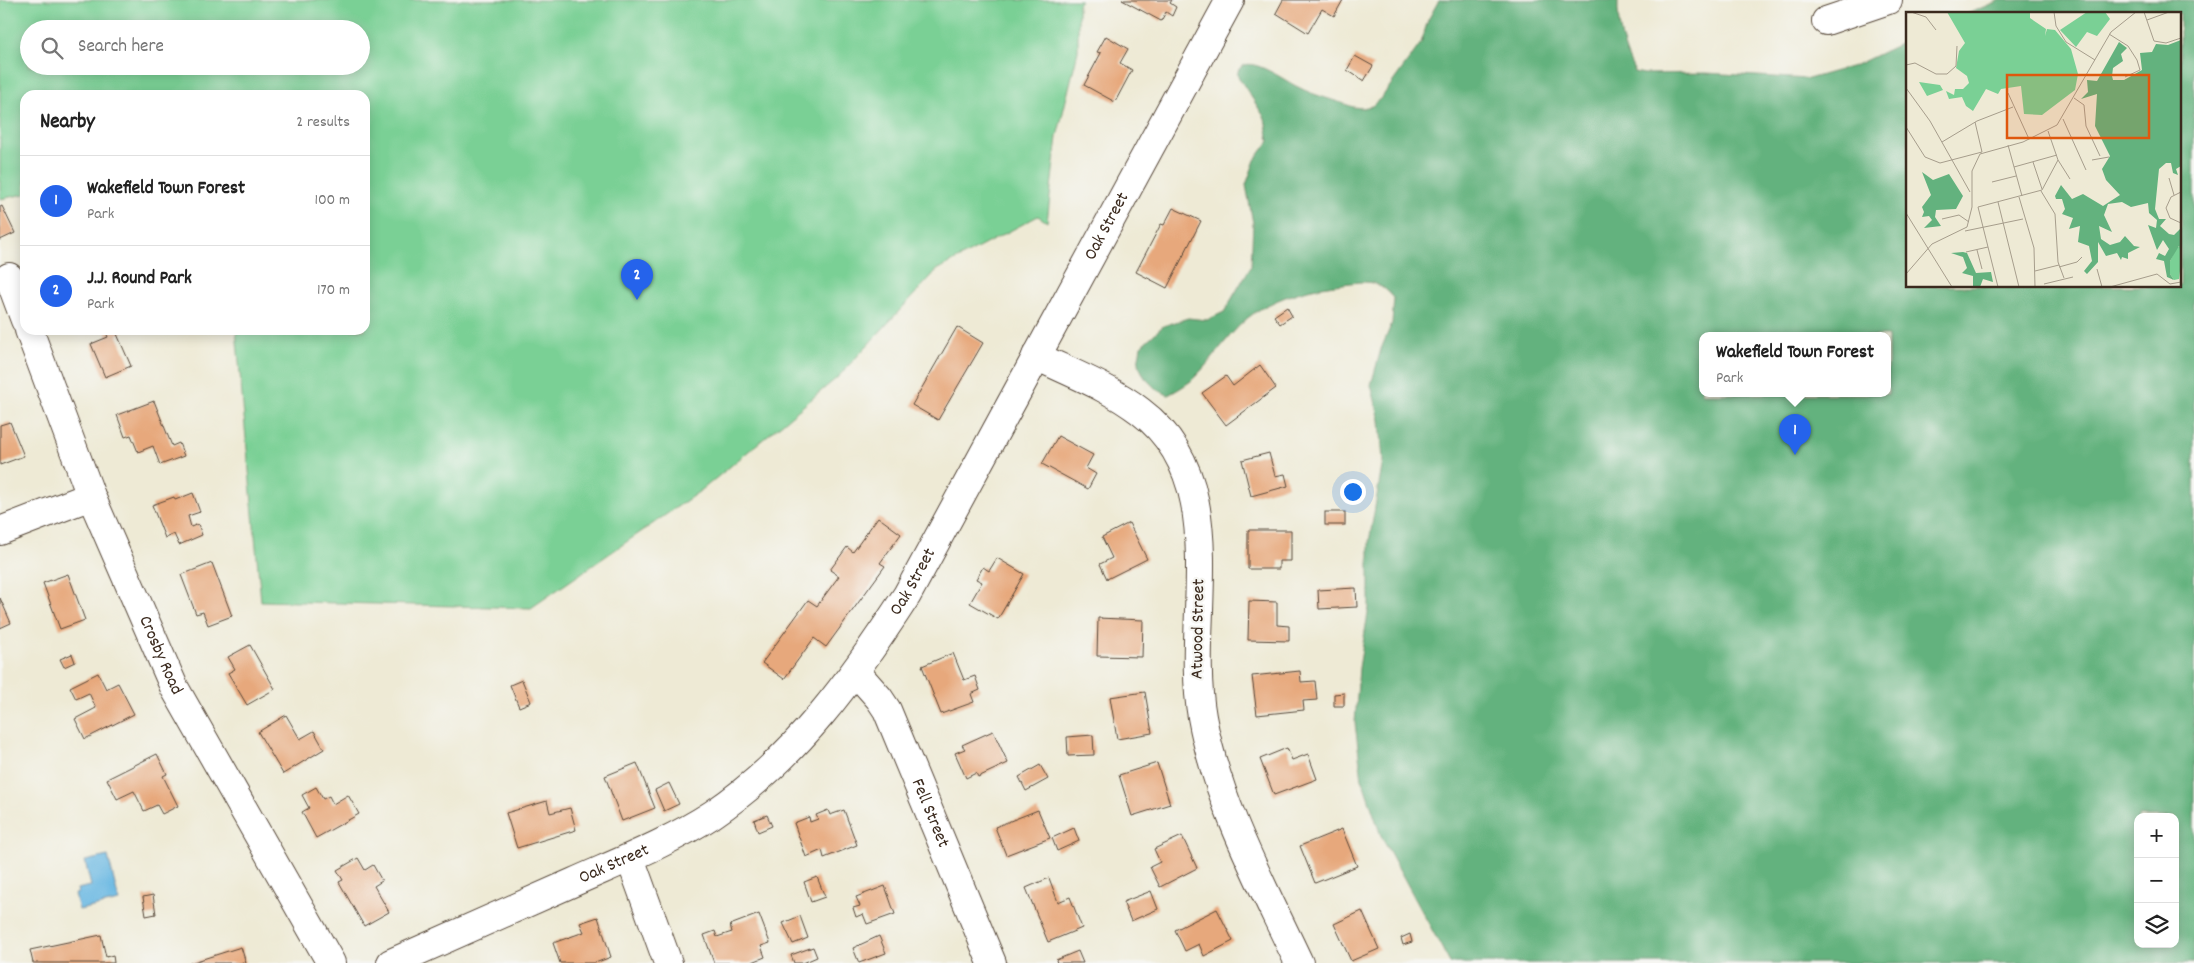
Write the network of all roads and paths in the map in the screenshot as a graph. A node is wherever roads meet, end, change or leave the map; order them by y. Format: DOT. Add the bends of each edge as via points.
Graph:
graph roads {
  1 [pos="1230,0"];
  2 [pos="1888,0"];
  3 [pos="1826,21"];
  4 [pos="9,277"];
  5 [pos="20,307"];
  6 [pos="31,335"];
  7 [pos="1036,356"];
  8 [pos="91,496"];
  9 [pos="0,531"];
  10 [pos="856,672"];
  11 [pos="630,858"];
  12 [pos="330,963"];
  13 [pos="391,963"];
  14 [pos="668,963"];
  15 [pos="992,963"];
  16 [pos="1299,963"];
  1 -- 7 [label="street, Oak Street"];
  2 -- 3 [label="street"];
  4 -- 5 [label="street"];
  6 -- 8 [label="street, Crosby Road"];
  7 -- 10 [label="street, Oak Street" via="907,594"];
  7 -- 16 [label="street, Atwood Street" via="1139,410 1162,430 1183,467 1193,494 1200,530 1197,668 1202,718 1210,753 1230,812"];
  8 -- 9 [label="street"];
  8 -- 12 [label="street, Crosby Road" via="174,687"];
  10 -- 11 [label="street, Oak Street" via="792,748 744,791 689,828"];
  10 -- 15 [label="street, Fell Street" via="887,710"];
  11 -- 13 [label="street, Oak Street"];
  11 -- 14 [label="street"];
}
